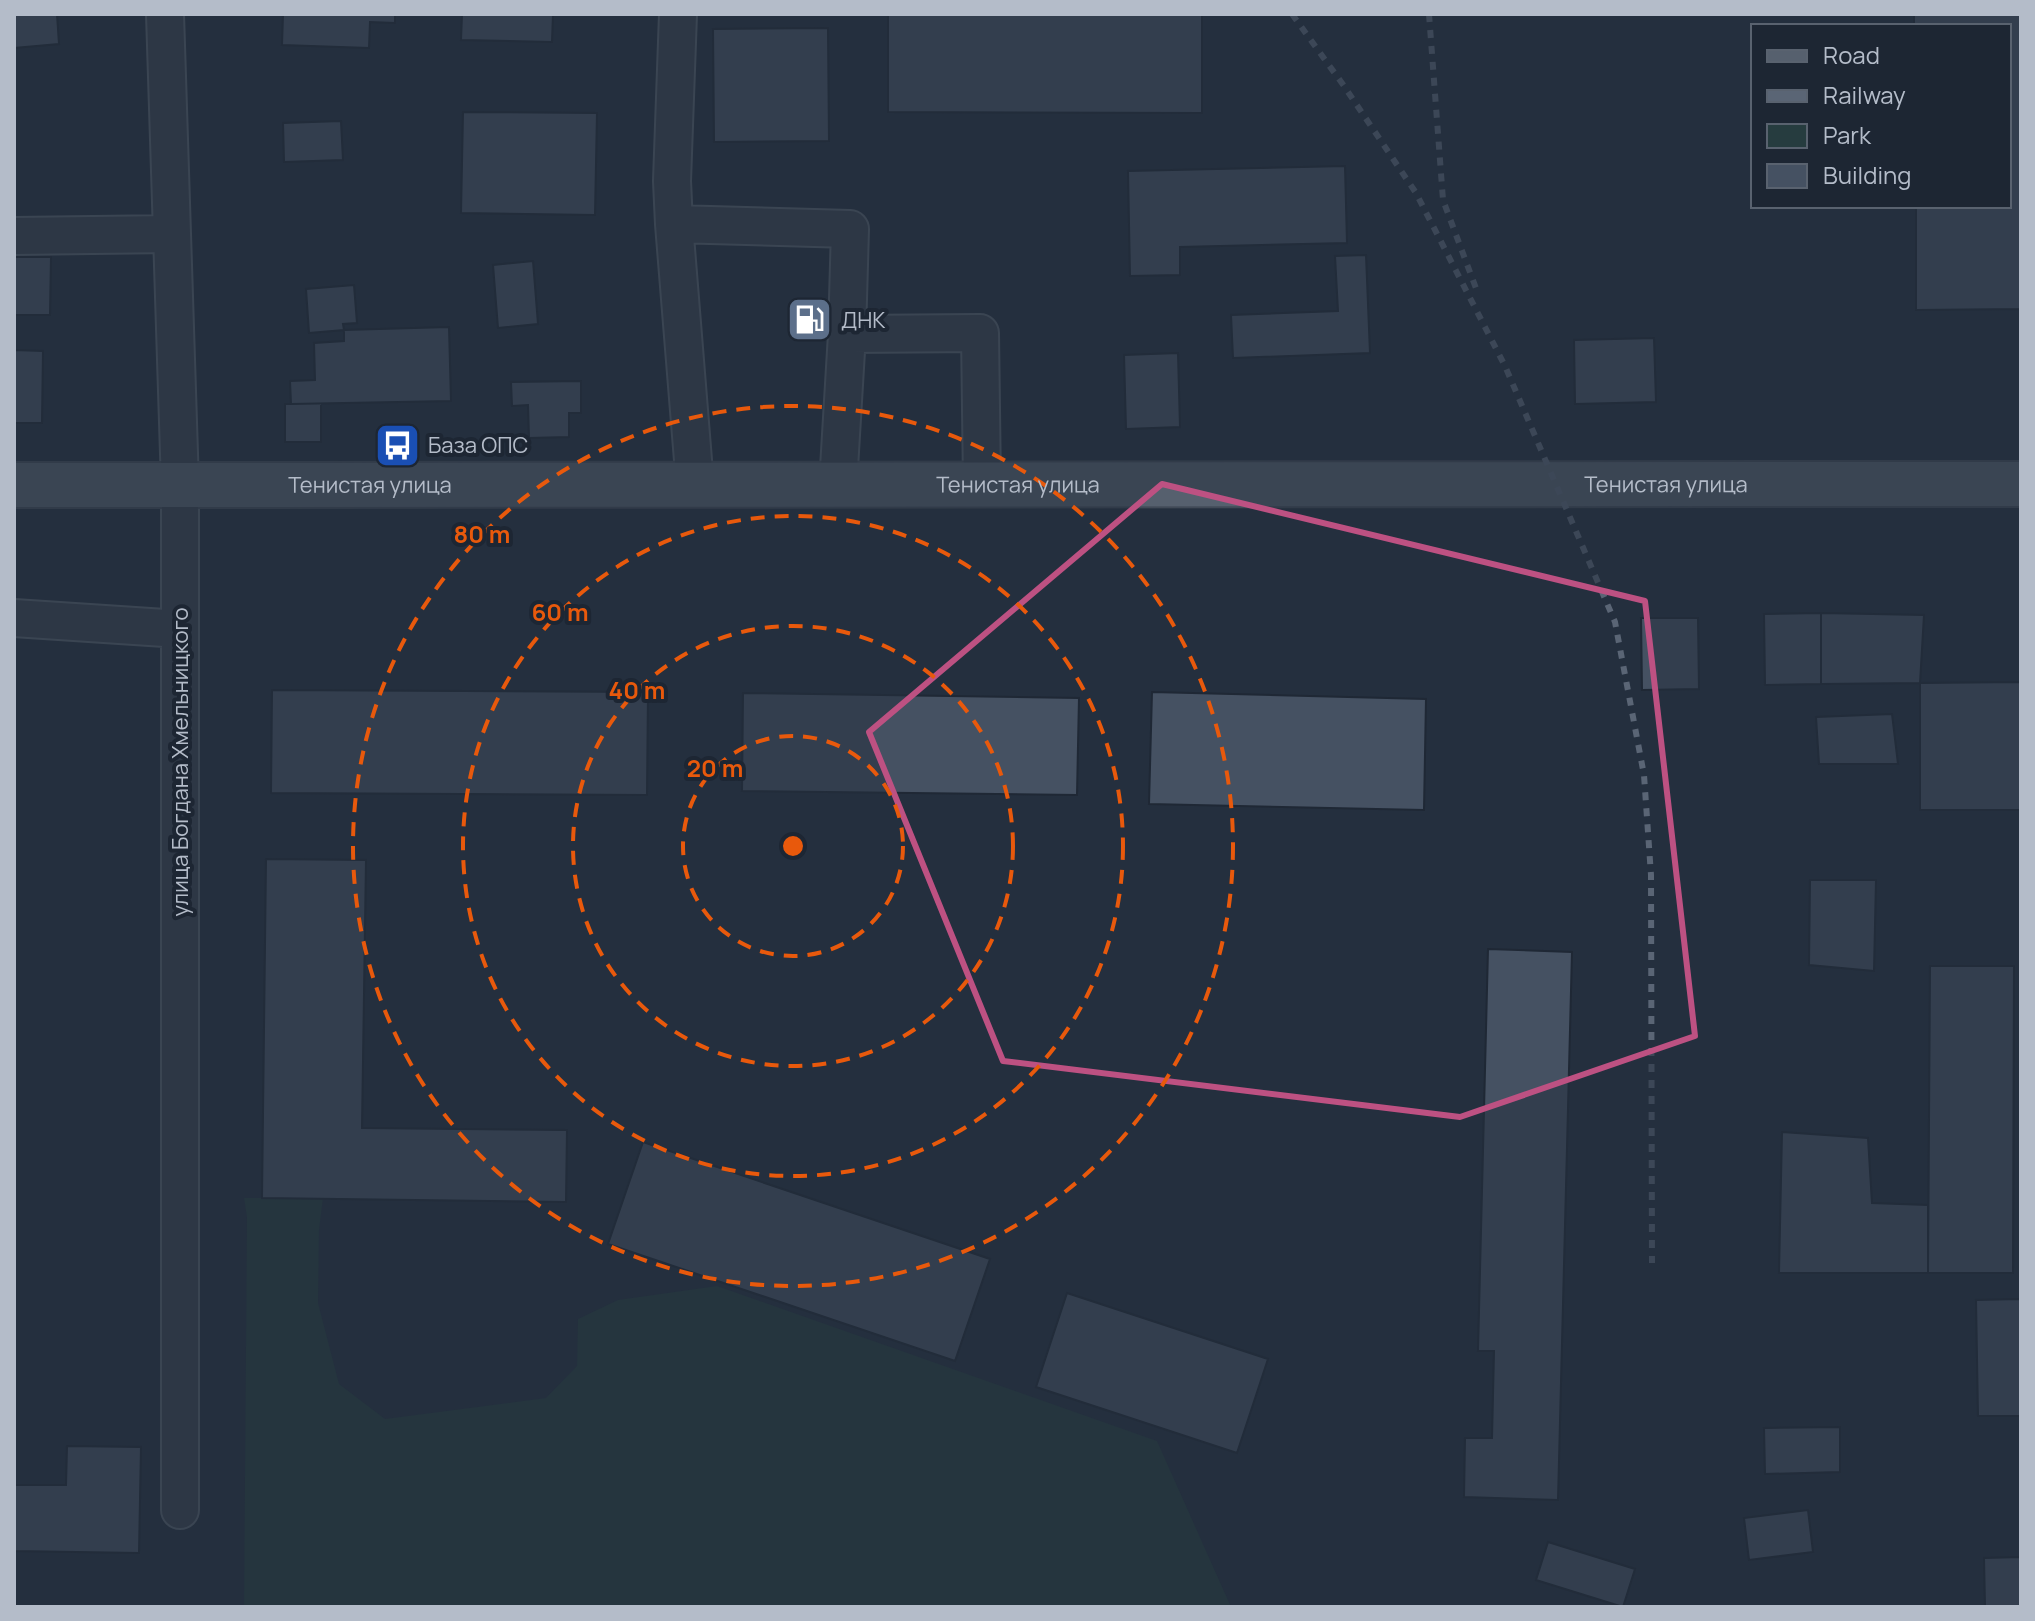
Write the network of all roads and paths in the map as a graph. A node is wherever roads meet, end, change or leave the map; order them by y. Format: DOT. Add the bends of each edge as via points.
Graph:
graph roads {
  1 [pos="165,14"];
  2 [pos="678,14"];
  3 [pos="674,224"];
  4 [pos="172,234"];
  5 [pos="14,236"];
  6 [pos="847,334"];
  7 [pos="2021,484"];
  8 [pos="14,485"];
  9 [pos="180,485"];
  10 [pos="695,485"];
  11 [pos="838,485"];
  12 [pos="982,485"];
  13 [pos="14,618"];
  14 [pos="180,629"];
  15 [pos="180,1510"];
  1 -- 4 [label="lane, улица Богдана Хмельницкого"];
  2 -- 3 [label="lane"];
  3 -- 6 [label="lane" via="850,229"];
  3 -- 10 [label="lane"];
  4 -- 5 [label="lane"];
  4 -- 9 [label="lane, улица Богдана Хмельницкого"];
  6 -- 11 [label="lane"];
  6 -- 12 [label="lane" via="980,333"];
  7 -- 12 [label="main road, Тенистая улица"];
  8 -- 9 [label="main road, Тенистая улица"];
  9 -- 10 [label="main road, Тенистая улица"];
  9 -- 14 [label="lane, улица Богдана Хмельницкого"];
  10 -- 11 [label="main road, Тенистая улица"];
  11 -- 12 [label="main road, Тенистая улица"];
  13 -- 14 [label="lane"];
  14 -- 15 [label="lane, улица Богдана Хмельницкого"];
}
